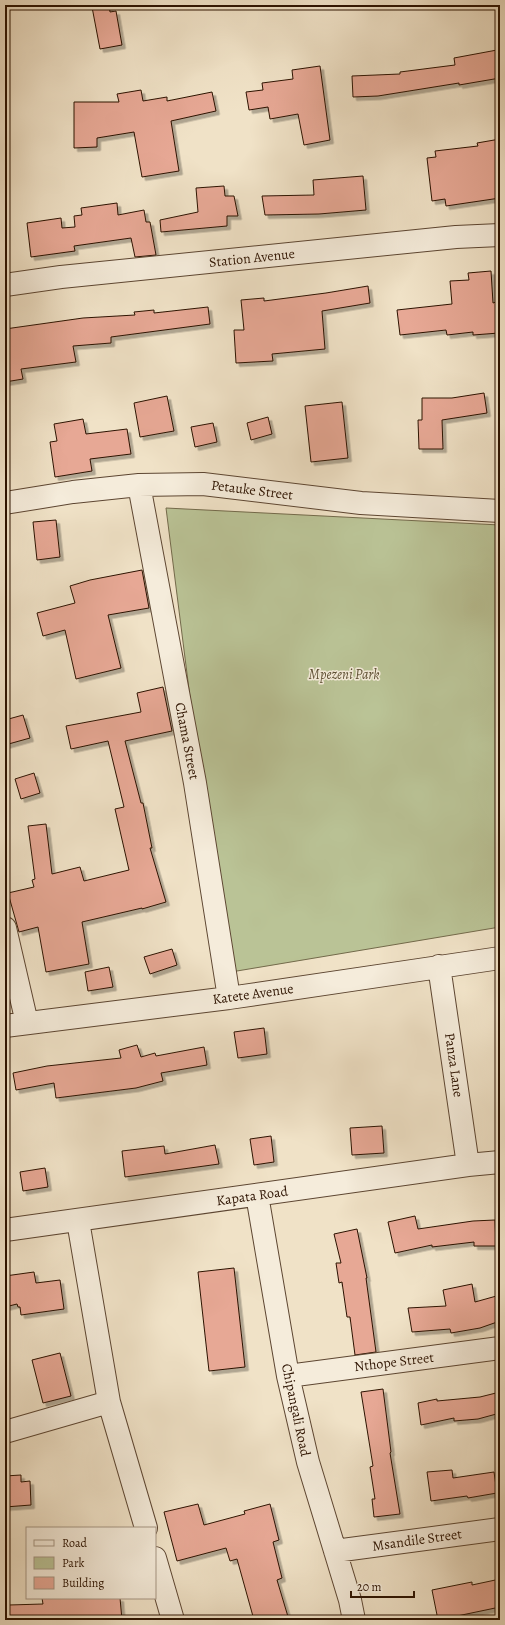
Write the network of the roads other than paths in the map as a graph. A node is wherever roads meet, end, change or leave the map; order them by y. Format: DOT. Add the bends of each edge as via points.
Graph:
graph roads {
  1 [pos="500,235"];
  2 [pos="5,285"];
  3 [pos="139,485"];
  4 [pos="5,503"];
  5 [pos="500,511"];
  6 [pos="5,928"];
  7 [pos="500,958"];
  8 [pos="439,966"];
  9 [pos="229,998"];
  10 [pos="27,1023"];
  11 [pos="5,1026"];
  12 [pos="500,1162"];
  13 [pos="468,1165"];
  14 [pos="257,1195"];
  15 [pos="78,1220"];
  16 [pos="5,1230"];
  17 [pos="500,1348"];
  18 [pos="288,1376"];
  19 [pos="109,1402"];
  20 [pos="5,1432"];
  21 [pos="146,1527"];
  22 [pos="500,1529"];
  23 [pos="335,1551"];
  24 [pos="156,1561"];
  25 [pos="173,1620"];
  26 [pos="354,1620"];
  1 -- 2 [label="street, Station Avenue" via="385,244"];
  3 -- 4 [label="street, Petauke Street"];
  3 -- 5 [label="street, Petauke Street" via="203,484 360,503"];
  3 -- 9 [label="street, Chama Street" via="195,782"];
  6 -- 10 [label="street"];
  7 -- 8 [label="street, Katete Avenue"];
  8 -- 9 [label="street, Katete Avenue"];
  8 -- 13 [label="street, Panza Lane"];
  9 -- 10 [label="street, Katete Avenue"];
  10 -- 11 [label="street, Katete Avenue"];
  12 -- 13 [label="street, Kapata Road"];
  13 -- 14 [label="street, Kapata Road"];
  14 -- 15 [label="street, Kapata Road"];
  14 -- 18 [label="street, Chipangali Road"];
  15 -- 16 [label="street, Kapata Road"];
  15 -- 19 [label="street"];
  17 -- 18 [label="street, Nthope Street"];
  18 -- 23 [label="street, Chipangali Road" via="308,1462"];
  19 -- 20 [label="street"];
  19 -- 21 [label="street"];
  22 -- 23 [label="street, Msandile Street"];
  23 -- 26 [label="street, Chipangali Road"];
  24 -- 25 [label="street"];
}
